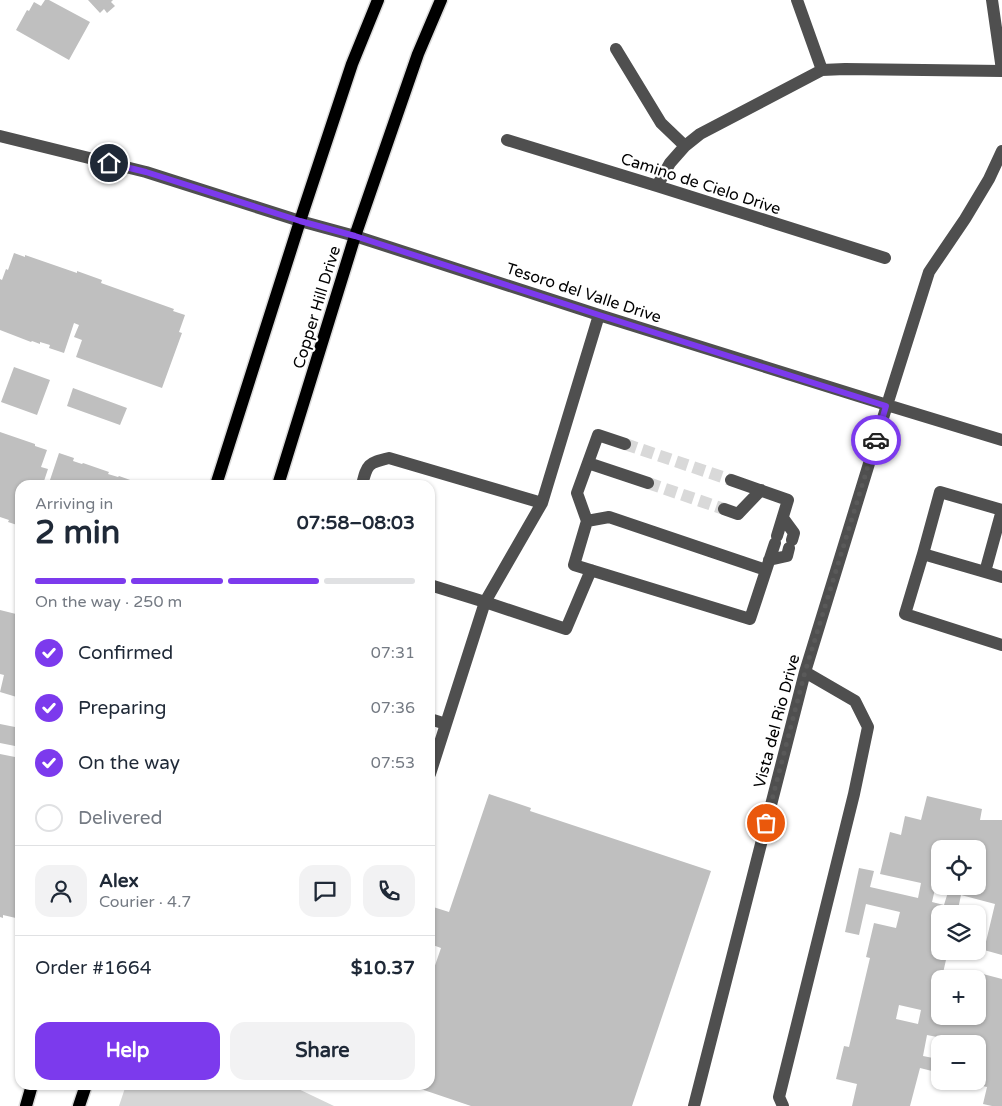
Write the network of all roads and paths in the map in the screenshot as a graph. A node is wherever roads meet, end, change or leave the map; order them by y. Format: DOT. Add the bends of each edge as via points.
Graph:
graph roads {
  1 [pos="378,0"];
  2 [pos="441,0"];
  3 [pos="797,0"];
  4 [pos="992,0"];
  5 [pos="616,49"];
  6 [pos="822,70"];
  7 [pos="1002,70"];
  8 [pos="0,136"];
  9 [pos="507,140"];
  10 [pos="686,146"];
  11 [pos="1002,151"];
  12 [pos="657,186"];
  13 [pos="300,221"];
  14 [pos="355,236"];
  15 [pos="885,258"];
  16 [pos="599,315"];
  17 [pos="886,406"];
  18 [pos="1002,440"];
  19 [pos="625,444"];
  20 [pos="588,463"];
  21 [pos="218,480"];
  22 [pos="280,480"];
  23 [pos="363,480"];
  24 [pos="731,480"];
  25 [pos="648,484"];
  26 [pos="761,490"];
  27 [pos="542,503"];
  28 [pos="724,509"];
  29 [pos="783,518"];
  30 [pos="587,521"];
  31 [pos="923,554"];
  32 [pos="767,565"];
  33 [pos="591,570"];
  34 [pos="985,572"];
  35 [pos="1002,577"];
  36 [pos="435,587"];
  37 [pos="485,602"];
  38 [pos="1002,645"];
  39 [pos="805,672"];
  40 [pos="435,721"];
  41 [pos="446,724"];
  42 [pos="435,758"];
  43 [pos="31,1090"];
  44 [pos="84,1090"];
  45 [pos="26,1106"];
  46 [pos="79,1106"];
  47 [pos="694,1106"];
  48 [pos="782,1106"];
  1 -- 13 [label="main road" via="352,64"];
  2 -- 14 [label="main road, Copper Hill Drive" via="418,54"];
  3 -- 6 [label="street"];
  4 -- 7 [label="street"];
  5 -- 10 [label="street" via="661,122"];
  6 -- 7 [label="street"];
  6 -- 10 [label="street" via="700,134"];
  8 -- 13 [label="street, Tesoro del Valle Drive" via="146,172"];
  9 -- 12 [label="street, Camino de Cielo Drive"];
  10 -- 12 [label="street" via="670,163"];
  11 -- 17 [label="street" via="970,211 929,272"];
  12 -- 15 [label="street, Camino de Cielo Drive"];
  13 -- 14 [label="street, Tesoro del Valle Drive"];
  13 -- 21 [label="main road"];
  14 -- 16 [label="street, Tesoro del Valle Drive"];
  14 -- 22 [label="main road, Copper Hill Drive"];
  16 -- 17 [label="street, Tesoro del Valle Drive"];
  16 -- 27 [label="street"];
  17 -- 18 [label="street, Tesoro del Valle Drive"];
  17 -- 39 [label="street, Vista del Rio Drive"];
  19 -- 20 [label="street" via="598,436"];
  20 -- 25 [label="street"];
  20 -- 30 [label="street" via="577,493"];
  23 -- 27 [label="street" via="373,462 389,458"];
  24 -- 26 [label="street"];
  26 -- 28 [label="street" via="738,514"];
  26 -- 29 [label="street" via="788,500"];
  27 -- 37 [label="street"];
  29 -- 32 [label="street"];
  29 -- 32 [label="street" via="794,533 787,556"];
  30 -- 32 [label="street" via="609,517"];
  30 -- 33 [label="street" via="574,565"];
  31 -- 34 [label="street"];
  31 -- 34 [label="street" via="940,492 1002,510"];
  31 -- 38 [label="street" via="905,614"];
  32 -- 33 [label="street" via="750,618"];
  33 -- 37 [label="street" via="566,630"];
  34 -- 35 [label="street"];
  36 -- 37 [label="street"];
  37 -- 41 [label="street"];
  39 -- 47 [label="street, Vista del Rio Drive"];
  39 -- 48 [label="street" via="855,701 868,727 779,1097"];
  40 -- 41 [label="street"];
  41 -- 42 [label="street"];
  43 -- 45 [label="main road"];
  44 -- 46 [label="main road"];
}
